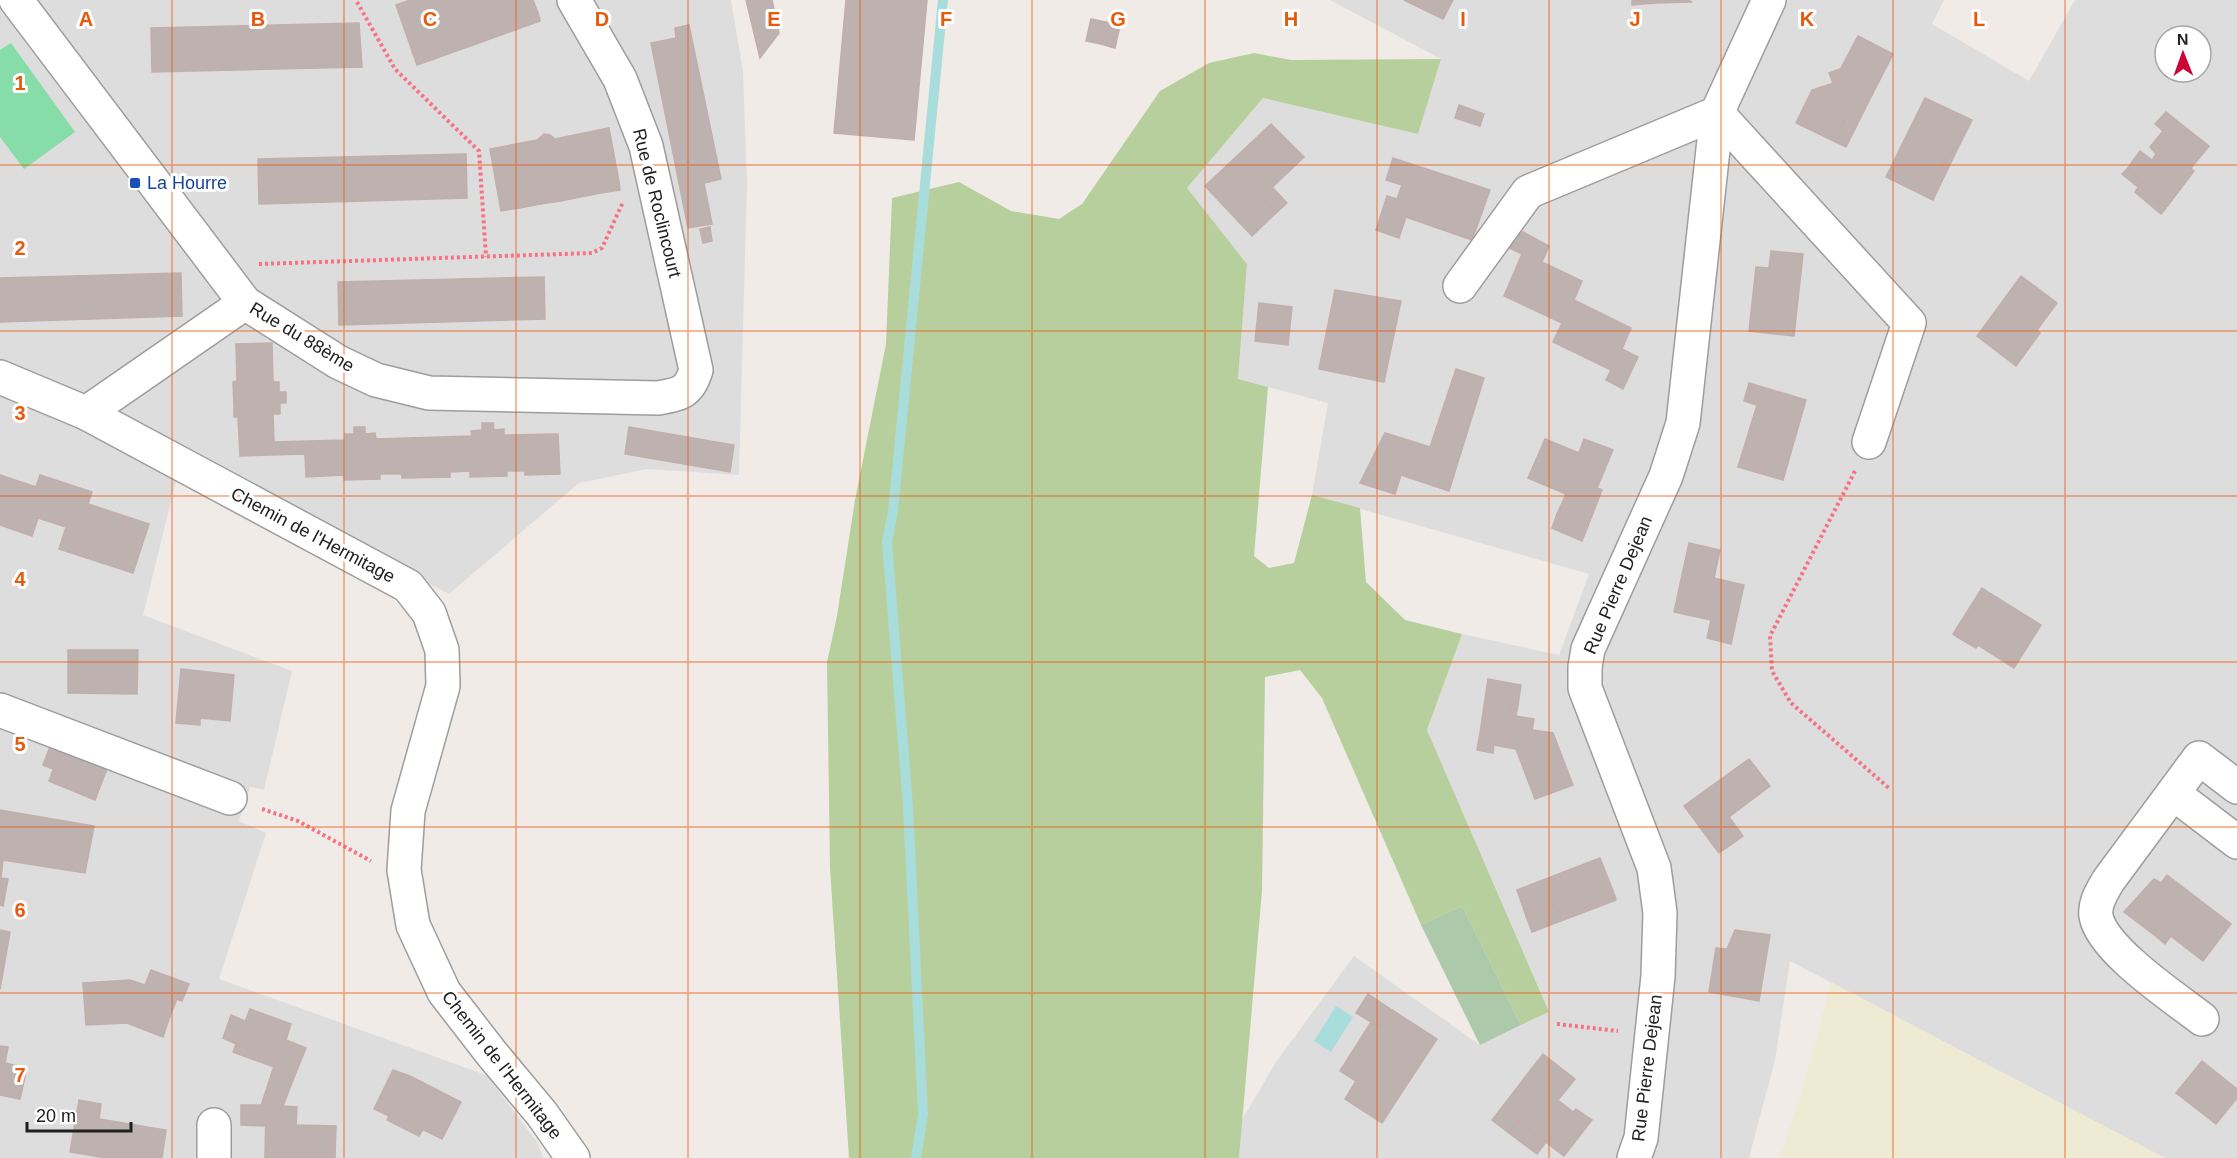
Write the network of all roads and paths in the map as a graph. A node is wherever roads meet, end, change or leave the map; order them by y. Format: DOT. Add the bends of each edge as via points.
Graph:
graph roads {
  1 [pos="16,0"];
  2 [pos="574,0"];
  3 [pos="1769,0"];
  4 [pos="358,1"];
  5 [pos="1717,113"];
  6 [pos="626,195"];
  7 [pos="486,256"];
  8 [pos="217,266"];
  9 [pos="1461,285"];
  10 [pos="245,303"];
  11 [pos="0,377"];
  12 [pos="693,382"];
  13 [pos="86,413"];
  14 [pos="1869,442"];
  15 [pos="5,712"];
  16 [pos="2237,787"];
  17 [pos="1890,789"];
  18 [pos="2174,794"];
  19 [pos="230,798"];
  20 [pos="2237,842"];
  21 [pos="404,870"];
  22 [pos="2202,1019"];
  23 [pos="1557,1024"];
  24 [pos="1652,1035"];
  25 [pos="214,1125"];
  26 [pos="214,1158"];
  27 [pos="573,1158"];
  28 [pos="1634,1158"];
  1 -- 8 [label="street, Rue du 88ème"];
  2 -- 12 [label="street, Rue de Roclincourt" via="620,79 646,146 696,370"];
  3 -- 5 [label="street, Rue Pierre Dejean"];
  4 -- 7 [label="path" via="395,69 479,151"];
  5 -- 9 [label="street" via="1528,192"];
  5 -- 14 [label="street" via="1909,323"];
  5 -- 24 [label="street, Rue Pierre Dejean" via="1683,423 1666,476 1588,649 1585,666 1585,688 1654,868 1660,913"];
  6 -- 7 [label="path" via="602,248 592,253"];
  7 -- 8 [label="path"];
  8 -- 10 [label="street, Rue du 88ème"];
  10 -- 12 [label="street, Rue du 88ème" via="338,362 376,380 429,393 658,399 681,393"];
  10 -- 13 [label="street"];
  11 -- 13 [label="street, Chemin de l'Hermitage"];
  13 -- 21 [label="street, Chemin de l'Hermitage" via="408,586 429,613 442,650 443,686 408,811"];
  14 -- 17 [label="path" via="1770,636 1769,651 1772,671 1791,703"];
  15 -- 19 [label="street"];
  16 -- 18 [label="street" via="2199,758"];
  18 -- 20 [label="street"];
  18 -- 22 [label="street" via="2108,881 2098,899 2096,915 2103,934 2119,952"];
  19 -- 21 [label="path" via="298,821 373,862"];
  21 -- 27 [label="street, Chemin de l'Hermitage" via="413,925 444,993"];
  23 -- 24 [label="path"];
  24 -- 28 [label="street, Rue Pierre Dejean" via="1641,1138"];
  25 -- 26 [label="street"];
}
